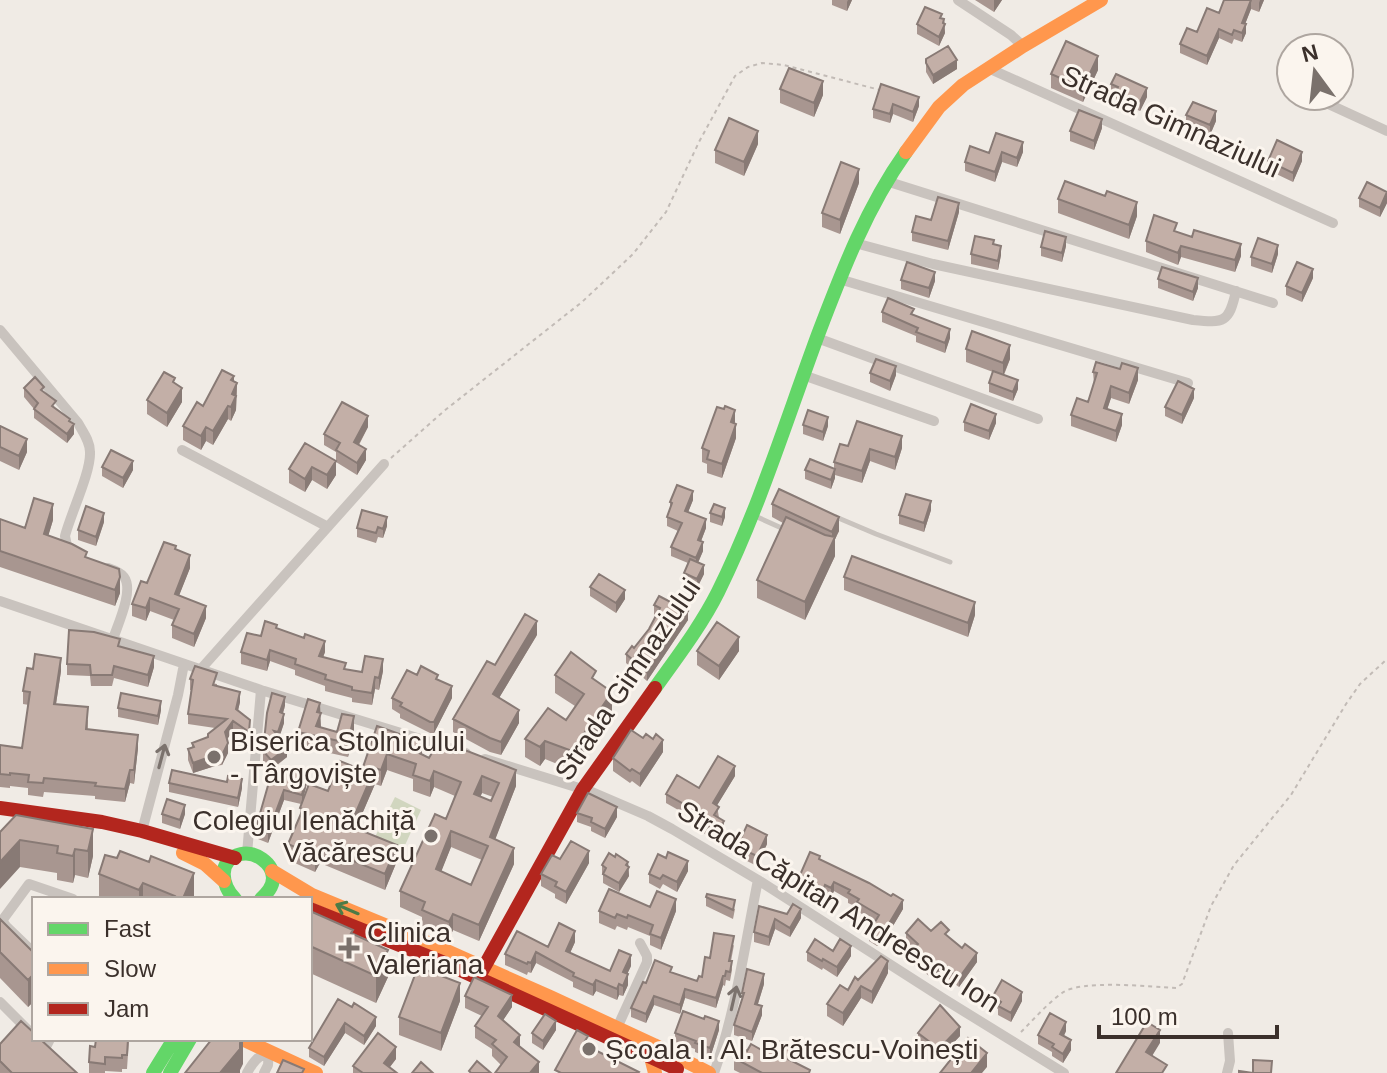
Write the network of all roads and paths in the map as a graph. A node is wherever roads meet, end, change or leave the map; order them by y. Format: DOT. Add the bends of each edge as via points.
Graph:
graph roads {
  1 [pos="958,0"];
  2 [pos="1101,0"];
  3 [pos="1023,46"];
  4 [pos="988,68"];
  5 [pos="884,91"];
  6 [pos="1346,112"];
  7 [pos="1387,131"];
  8 [pos="886,181"];
  9 [pos="1333,223"];
  10 [pos="855,243"];
  11 [pos="839,279"];
  12 [pos="1236,291"];
  13 [pos="1273,303"];
  14 [pos="0,330"];
  15 [pos="817,338"];
  16 [pos="803,375"];
  17 [pos="1188,383"];
  18 [pos="1038,419"];
  19 [pos="934,421"];
  20 [pos="182,450"];
  21 [pos="384,464"];
  22 [pos="825,512"];
  23 [pos="751,514"];
  24 [pos="328,527"];
  25 [pos="789,531"];
  26 [pos="84,558"];
  27 [pos="950,562"];
  28 [pos="97,563"];
  29 [pos="0,601"];
  30 [pos="113,639"];
  31 [pos="1387,659"];
  32 [pos="184,664"];
  33 [pos="200,670"];
  34 [pos="261,690"];
  35 [pos="583,789"];
  36 [pos="0,808"];
  37 [pos="0,817"];
  38 [pos="142,831"];
  39 [pos="241,856"];
  40 [pos="272,871"];
  41 [pos="758,880"];
  42 [pos="229,894"];
  43 [pos="68,897"];
  44 [pos="268,897"];
  45 [pos="312,910"];
  46 [pos="640,943"];
  47 [pos="32,951"];
  48 [pos="484,968"];
  49 [pos="0,1002"];
  50 [pos="32,1031"];
  51 [pos="615,1033"];
  52 [pos="1228,1033"];
  53 [pos="43,1041"];
  54 [pos="173,1041"];
  55 [pos="189,1041"];
  56 [pos="246,1041"];
  57 [pos="1011,1041"];
  58 [pos="269,1051"];
  59 [pos="54,1056"];
  60 [pos="651,1057"];
  61 [pos="699,1072"];
  62 [pos="153,1073"];
  63 [pos="170,1073"];
  64 [pos="247,1073"];
  65 [pos="264,1073"];
  66 [pos="316,1073"];
  67 [pos="655,1073"];
  68 [pos="1064,1073"];
  69 [pos="1227,1073"];
  1 -- 3 [label="street"];
  2 -- 3 [label="main road, Strada Gimnaziului"];
  3 -- 4 [label="main road, Strada Gimnaziului"];
  4 -- 8 [label="main road, Strada Gimnaziului" via="939,107"];
  4 -- 9 [label="street, Strada Gimnaziului"];
  5 -- 21 [label="path" via="784,65 762,63 735,76 666,212 633,254"];
  6 -- 7 [label="street"];
  8 -- 10 [label="main road, Strada Gimnaziului"];
  8 -- 12 [label="street"];
  10 -- 11 [label="main road, Strada Gimnaziului"];
  10 -- 12 [label="street" via="1193,320 1222,321"];
  11 -- 15 [label="main road, Strada Gimnaziului"];
  11 -- 17 [label="street"];
  12 -- 13 [label="street"];
  14 -- 26 [label="street" via="87,437 89,464 65,536 67,546"];
  15 -- 16 [label="main road, Strada Gimnaziului"];
  15 -- 18 [label="street"];
  16 -- 19 [label="street"];
  16 -- 23 [label="main road, Strada Gimnaziului" via="767,492"];
  20 -- 24 [label="street"];
  21 -- 24 [label="street"];
  22 -- 27 [label="lane"];
  23 -- 25 [label="lane"];
  23 -- 35 [label="main road, Strada Gimnaziului" via="704,618"];
  24 -- 33 [label="street"];
  28 -- 30 [label="street" via="127,580"];
  29 -- 30 [label="street, Strada Căpitan Andreescu Ion"];
  30 -- 32 [label="street, Strada Căpitan Andreescu Ion"];
  31 -- 57 [label="path" via="1360,684 1291,795 1234,865 1211,906 1182,984 1065,990"];
  32 -- 33 [label="street, Strada Căpitan Andreescu Ion"];
  38 -- 32 [label="street, one-way"];
  33 -- 34 [label="street, Strada Căpitan Andreescu Ion"];
  34 -- 35 [label="street, Strada Căpitan Andreescu Ion"];
  34 -- 39 [label="street"];
  35 -- 41 [label="street, Strada Căpitan Andreescu Ion" via="648,816"];
  35 -- 48 [label="main road, Strada Gimnaziului"];
  36 -- 38 [label="main road"];
  37 -- 42 [label="main road" via="167,848 203,861"];
  38 -- 39 [label="main road"];
  39 -- 40 [label="main road" via="260,856"];
  39 -- 42 [label="main road" via="226,866"];
  40 -- 44 [label="main road"];
  48 -- 40 [label="main road, one-way" via="312,895"];
  41 -- 57 [label="street, Strada Căpitan Andreescu Ion"];
  61 -- 41 [label="street, one-way" via="720,1055"];
  43 -- 47 [label="street" via="29,884 4,918"];
  45 -- 48 [label="main road"];
  46 -- 51 [label="street" via="647,962"];
  48 -- 51 [label="main road"];
  48 -- 51 [label="main road"];
  49 -- 50 [label="street"];
  51 -- 60 [label="main road"];
  51 -- 61 [label="main road"];
  52 -- 69 [label="street"];
  53 -- 59 [label="street"];
  54 -- 62 [label="main road"];
  55 -- 63 [label="main road"];
  56 -- 58 [label="main road"];
  57 -- 68 [label="street, Strada Căpitan Andreescu Ion"];
  58 -- 64 [label="street"];
  58 -- 65 [label="street"];
  58 -- 66 [label="main road"];
  60 -- 61 [label="main road"];
  60 -- 67 [label="main road"];
}
